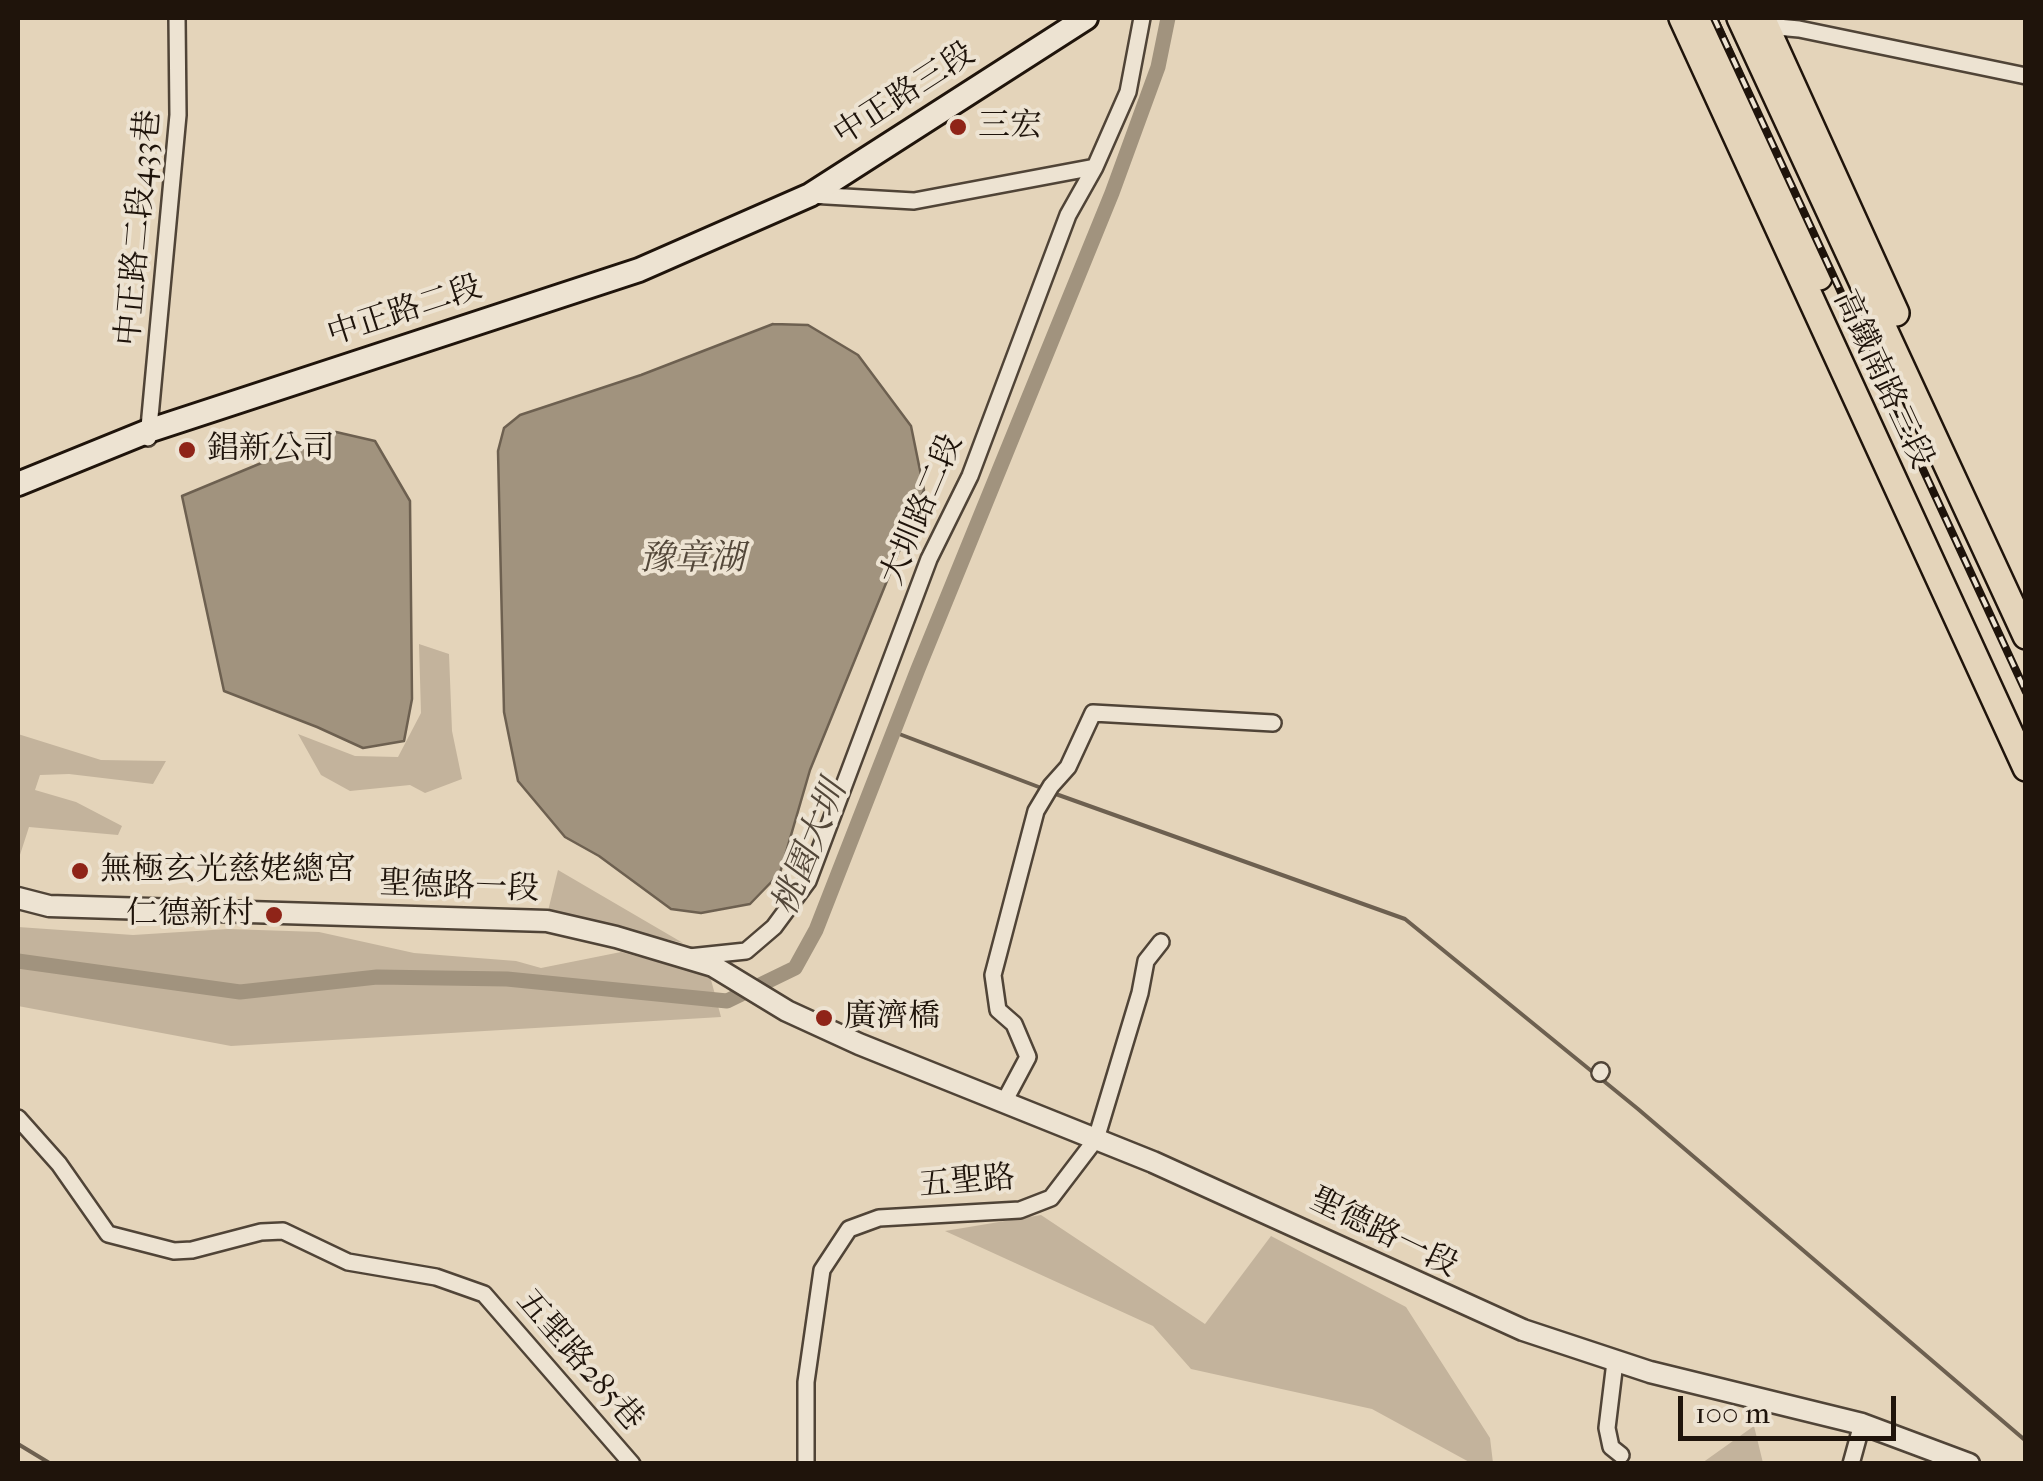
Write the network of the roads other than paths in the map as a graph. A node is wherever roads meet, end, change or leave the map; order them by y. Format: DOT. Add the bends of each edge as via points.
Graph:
graph roads {
  1 [pos="177,18"];
  2 [pos="1086,18"];
  3 [pos="1142,18"];
  4 [pos="1682,18"];
  5 [pos="1702,18"];
  6 [pos="1740,18"];
  7 [pos="1764,22"];
  8 [pos="2026,76"];
  9 [pos="1095,166"];
  10 [pos="810,196"];
  11 [pos="1884,326"];
  12 [pos="1923,371"];
  13 [pos="149,436"];
  14 [pos="18,484"];
  15 [pos="2026,600"];
  16 [pos="2026,636"];
  17 [pos="1273,723"];
  18 [pos="2026,732"];
  19 [pos="2026,768"];
  20 [pos="18,898"];
  21 [pos="1161,942"];
  22 [pos="685,957"];
  23 [pos="1004,1102"];
  24 [pos="18,1118"];
  25 [pos="1096,1140"];
  26 [pos="1615,1362"];
  27 [pos="1862,1424"];
  28 [pos="632,1464"];
  29 [pos="806,1464"];
  30 [pos="1601,1464"];
  31 [pos="1851,1464"];
  32 [pos="1968,1464"];
  1 -- 13 [label="street, 中正路二段433巷" via="178,115"];
  2 -- 10 [label="main road, 中正路三段"];
  3 -- 9 [label="street, 大圳路二段" via="1128,92"];
  4 -- 19 [label="main road, 高鐵南路三段"];
  5 -- 18 [label="main road, 高鐵南路三段"];
  6 -- 11 [label="main road, 高鐵南路三段"];
  7 -- 8 [label="street"];
  7 -- 12 [label="main road, 高鐵南路三段"];
  9 -- 10 [label="street" via="914,201"];
  9 -- 22 [label="street, 大圳路二段" via="1068,215 970,476 929,559 808,881 774,928 746,951"];
  10 -- 13 [label="main road, 中正路二段" via="639,270"];
  11 -- 12 [label="main road"];
  11 -- 16 [label="main road, 高鐵南路三段"];
  12 -- 15 [label="main road, 高鐵南路三段"];
  13 -- 14 [label="main road, 中正路二段"];
  17 -- 23 [label="street" via="1094,713 1068,767 1036,810 993,975 998,1010 1014,1024 1028,1057"];
  20 -- 22 [label="street, 聖德路一段" via="49,906 547,920"];
  21 -- 25 [label="street, 五聖路" via="1146,962"];
  22 -- 23 [label="street, 聖德路一段" via="859,1044"];
  23 -- 25 [label="street, 聖德路一段"];
  24 -- 28 [label="street, 五聖路285巷" via="108,1234 174,1251 282,1231 348,1262 436,1277 484,1294"];
  25 -- 26 [label="street, 聖德路一段" via="1326,1238 1467,1308"];
  25 -- 29 [label="street, 五聖路" via="1051,1198 1020,1210 879,1218 849,1229 822,1270 806,1382"];
  26 -- 27 [label="street, 聖德路一段"];
  26 -- 30 [label="street" via="1606,1428 1616,1451"];
  27 -- 31 [label="street"];
  27 -- 32 [label="street, 聖德路一段"];
}
